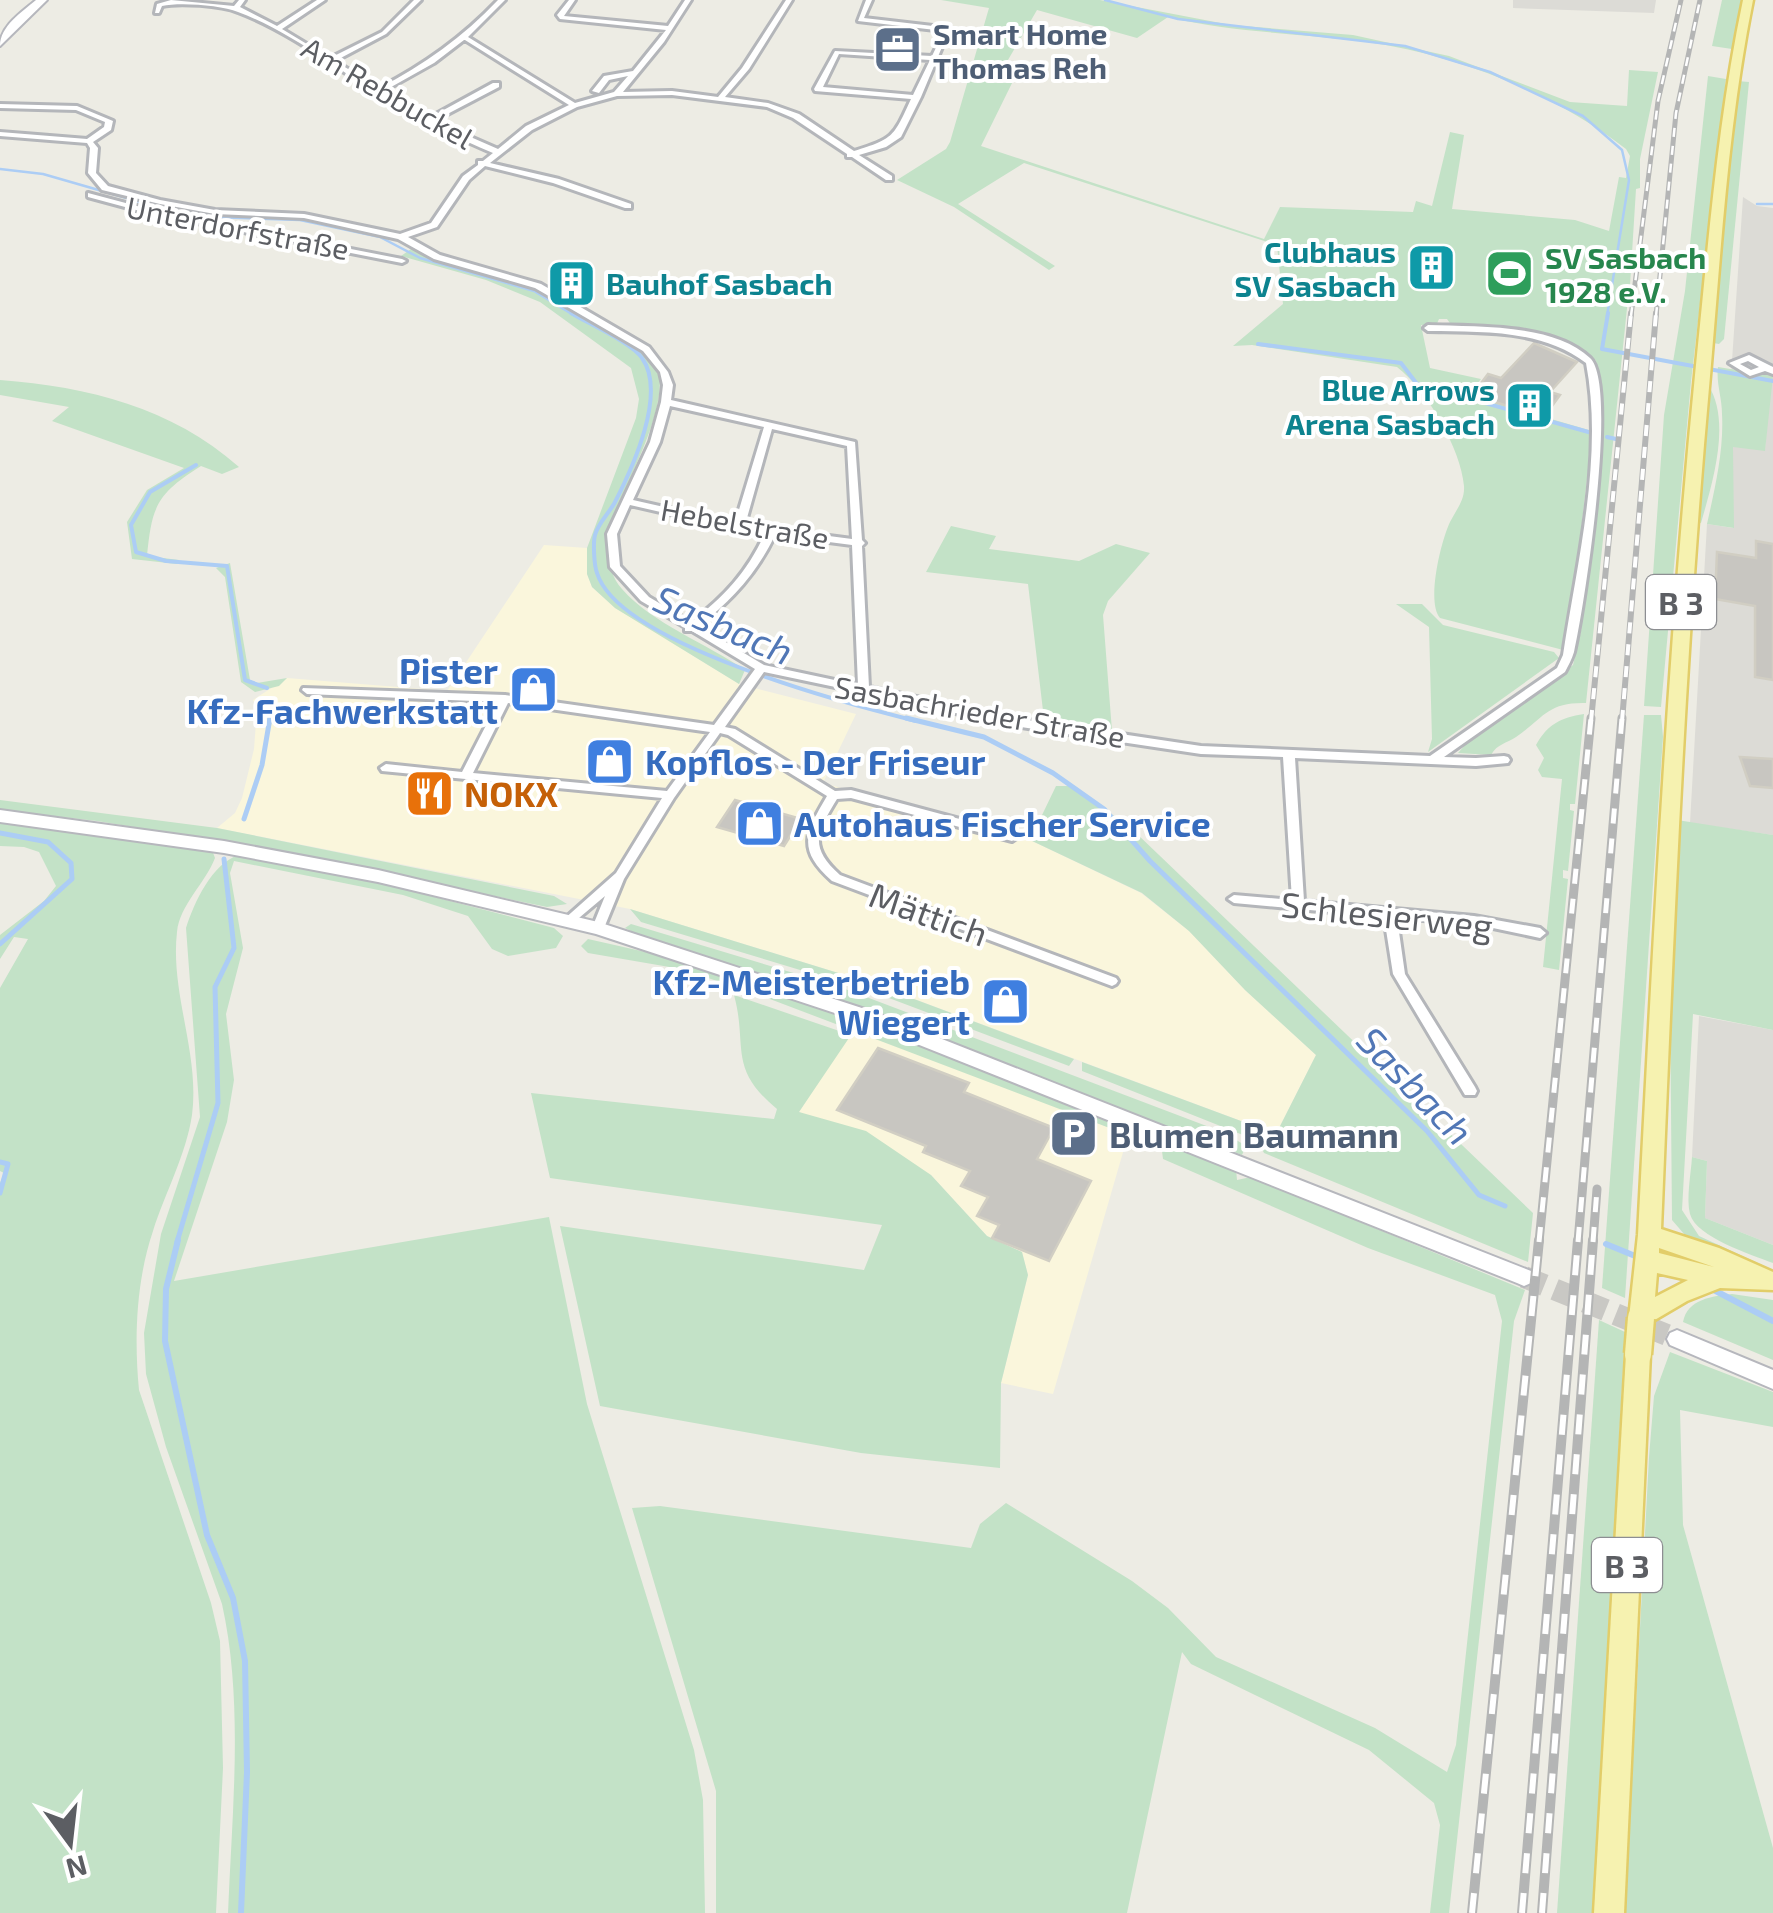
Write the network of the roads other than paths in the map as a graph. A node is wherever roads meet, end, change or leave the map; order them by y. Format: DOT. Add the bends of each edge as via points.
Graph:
graph roads {
  1 [pos="42,0"];
  2 [pos="322,0"];
  3 [pos="418,0"];
  4 [pos="502,0"];
  5 [pos="572,0"];
  6 [pos="688,0"];
  7 [pos="789,0"];
  8 [pos="869,0"];
  9 [pos="1748,0"];
  10 [pos="239,4"];
  11 [pos="941,10"];
  12 [pos="157,12"];
  13 [pos="931,26"];
  14 [pos="278,28"];
  15 [pos="665,32"];
  16 [pos="467,38"];
  17 [pos="0,42"];
  18 [pos="934,58"];
  19 [pos="329,61"];
  20 [pos="632,73"];
  21 [pos="496,85"];
  22 [pos="381,90"];
  23 [pos="596,91"];
  24 [pos="616,94"];
  25 [pos="721,98"];
  26 [pos="917,98"];
  27 [pos="574,105"];
  28 [pos="4,106"];
  29 [pos="431,120"];
  30 [pos="0,134"];
  31 [pos="89,141"];
  32 [pos="496,151"];
  33 [pos="850,154"];
  34 [pos="481,163"];
  35 [pos="889,178"];
  36 [pos="100,190"];
  37 [pos="628,206"];
  38 [pos="400,237"];
  39 [pos="402,260"];
  40 [pos="1428,328"];
  41 [pos="666,402"];
  42 [pos="769,424"];
  43 [pos="630,502"];
  44 [pos="739,527"];
  45 [pos="770,532"];
  46 [pos="860,543"];
  47 [pos="690,629"];
  48 [pos="759,670"];
  49 [pos="306,690"];
  50 [pos="864,692"];
  51 [pos="505,700"];
  52 [pos="717,728"];
  53 [pos="1289,756"];
  54 [pos="1432,760"];
  55 [pos="1504,760"];
  56 [pos="386,768"];
  57 [pos="466,776"];
  58 [pos="670,795"];
  59 [pos="832,795"];
  60 [pos="0,816"];
  61 [pos="1012,837"];
  62 [pos="620,876"];
  63 [pos="1234,898"];
  64 [pos="1298,905"];
  65 [pos="1390,914"];
  66 [pos="568,920"];
  67 [pos="598,928"];
  68 [pos="1540,933"];
  69 [pos="1112,980"];
  70 [pos="1470,1091"];
  71 [pos="1649,1235"];
  72 [pos="1646,1260"];
  73 [pos="1524,1277"];
  74 [pos="1715,1280"];
  75 [pos="1771,1282"];
  76 [pos="1641,1318"];
  77 [pos="1677,1339"];
  78 [pos="1773,1380"];
  79 [pos="1610,1913"];
  1 -- 17 [label="street"];
  2 -- 14 [label="street"];
  3 -- 19 [label="street" via="384,33"];
  4 -- 16 [label="street"];
  5 -- 15 [label="street" via="562,18"];
  6 -- 15 [label="street"];
  7 -- 25 [label="street"];
  8 -- 13 [label="street" via="860,20"];
  9 -- 71 [label="main road, B 3" via="1725,150 1682,576"];
  10 -- 12 [label="street, Am Rebbuckel" via="175,1"];
  10 -- 14 [label="street, Am Rebbuckel"];
  11 -- 13 [label="street"];
  13 -- 18 [label="street" via="948,30"];
  14 -- 19 [label="street, Am Rebbuckel"];
  15 -- 20 [label="street"];
  16 -- 22 [label="street"];
  16 -- 27 [label="street"];
  18 -- 26 [label="street"];
  18 -- 26 [label="street" via="836,52 818,89"];
  19 -- 22 [label="street, Am Rebbuckel"];
  20 -- 23 [label="street" via="608,78"];
  20 -- 24 [label="street"];
  21 -- 29 [label="street"];
  22 -- 29 [label="street, Am Rebbuckel"];
  24 -- 25 [label="street"];
  24 -- 27 [label="street"];
  25 -- 33 [label="street" via="768,104"];
  26 -- 33 [label="street" via="898,135"];
  27 -- 32 [label="street"];
  28 -- 31 [label="street" via="77,108 109,121"];
  29 -- 32 [label="street, Am Rebbuckel"];
  30 -- 31 [label="street"];
  31 -- 36 [label="street"];
  32 -- 34 [label="street"];
  33 -- 35 [label="street"];
  34 -- 37 [label="street"];
  34 -- 38 [label="street" via="434,226"];
  36 -- 38 [label="street" via="215,212 304,216"];
  36 -- 39 [label="street, Unterdorfstraße" via="151,212"];
  38 -- 41 [label="street" via="437,257 538,286 646,349 664,372"];
  40 -- 54 [label="street" via="1532,336 1576,351 1590,362 1596,404 1568,655 1561,670"];
  41 -- 42 [label="street"];
  41 -- 43 [label="street, Sasbachrieder Straße"];
  42 -- 44 [label="street"];
  42 -- 46 [label="street" via="852,444"];
  43 -- 44 [label="street, Hebelstraße"];
  43 -- 47 [label="street, Sasbachrieder Straße" via="612,534 614,567 645,599"];
  44 -- 45 [label="street, Hebelstraße"];
  45 -- 46 [label="street, Hebelstraße"];
  45 -- 47 [label="street" via="756,567"];
  46 -- 50 [label="street"];
  47 -- 48 [label="street, Sasbachrieder Straße"];
  48 -- 50 [label="street, Sasbachrieder Straße"];
  48 -- 52 [label="street"];
  49 -- 51 [label="street"];
  50 -- 53 [label="street, Sasbachrieder Straße" via="1014,722"];
  51 -- 52 [label="street"];
  51 -- 57 [label="street"];
  52 -- 58 [label="street"];
  52 -- 59 [label="street"];
  53 -- 54 [label="street, Sasbachrieder Straße"];
  53 -- 64 [label="street"];
  54 -- 55 [label="street, Sasbachrieder Straße"];
  56 -- 57 [label="street"];
  57 -- 58 [label="street"];
  58 -- 62 [label="street"];
  59 -- 61 [label="street" via="851,794"];
  59 -- 69 [label="street, Mättich" via="812,844 815,857 836,878"];
  60 -- 66 [label="street" via="224,847"];
  62 -- 66 [label="street"];
  62 -- 67 [label="street"];
  63 -- 64 [label="street, Schlesierweg"];
  64 -- 65 [label="street, Schlesierweg"];
  65 -- 68 [label="street, Schlesierweg"];
  65 -- 70 [label="street" via="1399,974"];
  66 -- 67 [label="street"];
  67 -- 73 [label="street" via="865,1016"];
  71 -- 72 [label="main road, B 3"];
  71 -- 75 [label="main road"];
  72 -- 74 [label="main road"];
  72 -- 76 [label="main road, B 3"];
  74 -- 75 [label="main road"];
  74 -- 76 [label="main road"];
  76 -- 79 [label="main road, B 3, bridge"];
  77 -- 78 [label="street"];
}
